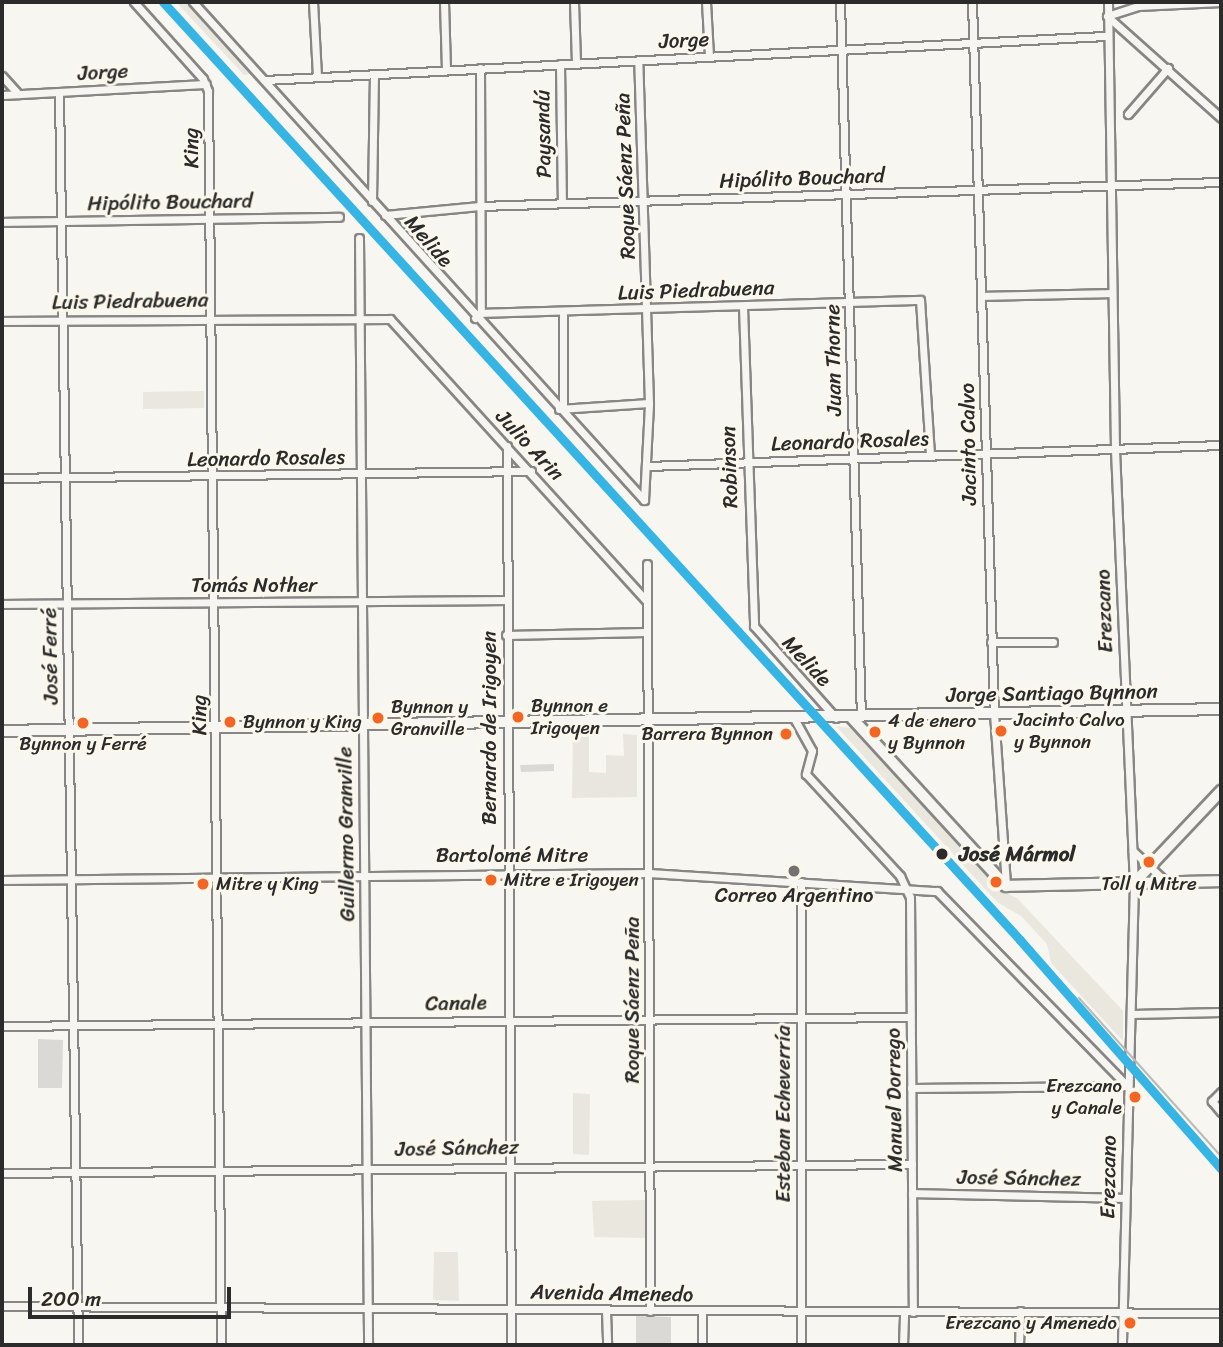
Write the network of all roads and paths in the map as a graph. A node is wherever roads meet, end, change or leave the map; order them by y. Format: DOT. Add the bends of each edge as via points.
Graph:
graph roads {
  1 [pos="134,2"];
  2 [pos="193,2"];
  3 [pos="313,2"];
  4 [pos="444,2"];
  5 [pos="574,2"];
  6 [pos="706,2"];
  7 [pos="840,2"];
  8 [pos="972,2"];
  9 [pos="1108,2"];
  10 [pos="1221,2"];
  11 [pos="1107,16"];
  12 [pos="1105,36"];
  13 [pos="973,43"];
  14 [pos="842,49"];
  15 [pos="709,56"];
  16 [pos="638,60"];
  17 [pos="576,62"];
  18 [pos="559,64"];
  19 [pos="480,68"];
  20 [pos="1168,68"];
  21 [pos="446,69"];
  22 [pos="374,74"];
  23 [pos="2,76"];
  24 [pos="317,77"];
  25 [pos="265,80"];
  26 [pos="206,84"];
  27 [pos="59,92"];
  28 [pos="18,94"];
  29 [pos="2,95"];
  30 [pos="1128,114"];
  31 [pos="1221,118"];
  32 [pos="1221,182"];
  33 [pos="1108,184"];
  34 [pos="977,189"];
  35 [pos="847,194"];
  36 [pos="372,201"];
  37 [pos="643,201"];
  38 [pos="562,203"];
  39 [pos="480,206"];
  40 [pos="385,215"];
  41 [pos="339,217"];
  42 [pos="209,218"];
  43 [pos="63,221"];
  44 [pos="2,222"];
  45 [pos="359,238"];
  46 [pos="1111,293"];
  47 [pos="982,296"];
  48 [pos="849,302"];
  49 [pos="743,307"];
  50 [pos="647,309"];
  51 [pos="563,313"];
  52 [pos="478,316"];
  53 [pos="210,317"];
  54 [pos="360,317"];
  55 [pos="386,317"];
  56 [pos="63,320"];
  57 [pos="2,321"];
  58 [pos="649,403"];
  59 [pos="561,408"];
  60 [pos="1221,445"];
  61 [pos="507,446"];
  62 [pos="1115,450"];
  63 [pos="985,454"];
  64 [pos="930,456"];
  65 [pos="853,458"];
  66 [pos="746,462"];
  67 [pos="648,466"];
  68 [pos="531,471"];
  69 [pos="506,472"];
  70 [pos="360,473"];
  71 [pos="212,477"];
  72 [pos="2,478"];
  73 [pos="66,478"];
  74 [pos="644,500"];
  75 [pos="647,564"];
  76 [pos="506,600"];
  77 [pos="646,600"];
  78 [pos="362,601"];
  79 [pos="66,603"];
  80 [pos="214,603"];
  81 [pos="2,604"];
  82 [pos="754,626"];
  83 [pos="646,632"];
  84 [pos="506,635"];
  85 [pos="991,642"];
  86 [pos="1053,642"];
  87 [pos="1221,709"];
  88 [pos="1126,711"];
  89 [pos="994,713"];
  90 [pos="856,717"];
  91 [pos="836,718"];
  92 [pos="795,720"];
  93 [pos="647,721"];
  94 [pos="507,723"];
  95 [pos="362,726"];
  96 [pos="217,728"];
  97 [pos="68,730"];
  98 [pos="2,731"];
  99 [pos="1221,791"];
  100 [pos="1133,851"];
  101 [pos="1150,867"];
  102 [pos="649,873"];
  103 [pos="365,875"];
  104 [pos="508,875"];
  105 [pos="218,877"];
  106 [pos="70,879"];
  107 [pos="2,880"];
  108 [pos="1221,881"];
  109 [pos="801,882"];
  110 [pos="1166,882"];
  111 [pos="1135,883"];
  112 [pos="1006,886"];
  113 [pos="908,887"];
  114 [pos="1221,1012"];
  115 [pos="1132,1014"];
  116 [pos="800,1017"];
  117 [pos="910,1017"];
  118 [pos="509,1020"];
  119 [pos="648,1020"];
  120 [pos="366,1021"];
  121 [pos="219,1023"];
  122 [pos="72,1025"];
  123 [pos="2,1026"];
  124 [pos="1127,1086"];
  125 [pos="911,1088"];
  126 [pos="1221,1092"];
  127 [pos="1221,1112"];
  128 [pos="651,1164"];
  129 [pos="800,1164"];
  130 [pos="912,1164"];
  131 [pos="510,1165"];
  132 [pos="366,1167"];
  133 [pos="219,1170"];
  134 [pos="74,1171"];
  135 [pos="2,1172"];
  136 [pos="912,1193"];
  137 [pos="1125,1198"];
  138 [pos="2,1307"];
  139 [pos="77,1307"];
  140 [pos="220,1307"];
  141 [pos="368,1308"];
  142 [pos="511,1309"];
  143 [pos="606,1311"];
  144 [pos="650,1311"];
  145 [pos="702,1311"];
  146 [pos="802,1311"];
  147 [pos="1020,1311"];
  148 [pos="1122,1311"];
  149 [pos="909,1312"];
  150 [pos="1221,1313"];
  151 [pos="78,1345"];
  152 [pos="221,1345"];
  153 [pos="368,1345"];
  154 [pos="511,1345"];
  155 [pos="607,1345"];
  156 [pos="702,1345"];
  157 [pos="801,1345"];
  158 [pos="903,1345"];
  159 [pos="1019,1345"];
  160 [pos="1122,1345"];
  1 -- 26 [label="street"];
  2 -- 25 [label="street, Melide"];
  3 -- 24 [label="street"];
  4 -- 21 [label="street"];
  5 -- 17 [label="street"];
  6 -- 15 [label="street"];
  7 -- 14 [label="street, Juan Thorne"];
  8 -- 13 [label="street, Jacinto Calvo"];
  9 -- 11 [label="street, Erezcano"];
  10 -- 11 [label="street" via="1138,6"];
  11 -- 12 [label="street, Erezcano"];
  11 -- 20 [label="street"];
  12 -- 13 [label="street, Jorge"];
  12 -- 33 [label="street, Erezcano"];
  13 -- 14 [label="street, Jorge"];
  13 -- 34 [label="street, Jacinto Calvo"];
  14 -- 15 [label="street, Jorge"];
  14 -- 35 [label="street, Juan Thorne"];
  15 -- 16 [label="street, Jorge"];
  16 -- 17 [label="street, Jorge"];
  16 -- 37 [label="street, Roque Sáenz Peña"];
  17 -- 18 [label="street, Jorge"];
  18 -- 19 [label="street, Jorge"];
  18 -- 38 [label="street, Paysandú"];
  19 -- 21 [label="street, Jorge"];
  19 -- 39 [label="street"];
  20 -- 30 [label="street"];
  20 -- 31 [label="street"];
  21 -- 22 [label="street, Jorge"];
  22 -- 24 [label="street, Jorge"];
  22 -- 36 [label="street"];
  23 -- 28 [label="street"];
  24 -- 25 [label="street, Jorge"];
  25 -- 36 [label="street, Melide"];
  26 -- 27 [label="street, Jorge"];
  26 -- 42 [label="street, King"];
  27 -- 28 [label="street, Jorge"];
  27 -- 43 [label="street, José Ferré"];
  28 -- 29 [label="street, Jorge"];
  32 -- 33 [label="street, Hipólito Bouchard"];
  33 -- 34 [label="street, Hipólito Bouchard"];
  33 -- 46 [label="street, Erezcano"];
  34 -- 35 [label="street, Hipólito Bouchard"];
  34 -- 47 [label="street, Jacinto Calvo"];
  35 -- 37 [label="street, Hipólito Bouchard"];
  35 -- 48 [label="street, Juan Thorne"];
  36 -- 40 [label="street, Melide"];
  37 -- 38 [label="street, Hipólito Bouchard"];
  37 -- 50 [label="street, Roque Sáenz Peña"];
  38 -- 39 [label="street, Hipólito Bouchard"];
  39 -- 40 [label="street, Hipólito Bouchard"];
  39 -- 52 [label="street"];
  40 -- 52 [label="street, Melide"];
  41 -- 42 [label="street, Hipólito Bouchard"];
  42 -- 43 [label="street, Hipólito Bouchard"];
  42 -- 53 [label="street, King"];
  43 -- 44 [label="street, Hipólito Bouchard"];
  43 -- 56 [label="street, José Ferré"];
  45 -- 54 [label="street, Guillermo Granville"];
  46 -- 47 [label="street"];
  46 -- 62 [label="street, Erezcano"];
  47 -- 63 [label="street, Jacinto Calvo"];
  48 -- 49 [label="street, Luis Piedrabuena"];
  48 -- 64 [label="street, Luis Piedrabuena" via="920,300"];
  48 -- 65 [label="street, Juan Thorne"];
  49 -- 50 [label="street, Luis Piedrabuena"];
  49 -- 66 [label="street, Robinson"];
  50 -- 51 [label="street, Luis Piedrabuena"];
  50 -- 58 [label="street, Roque Sáenz Peña"];
  51 -- 52 [label="street, Luis Piedrabuena"];
  51 -- 59 [label="street"];
  52 -- 59 [label="street, Melide"];
  53 -- 54 [label="street, Luis Piedrabuena"];
  53 -- 56 [label="street, Luis Piedrabuena"];
  53 -- 71 [label="street, King"];
  54 -- 55 [label="street, Luis Piedrabuena"];
  54 -- 70 [label="street, Guillermo Granville"];
  55 -- 61 [label="street, Julio Arin"];
  56 -- 57 [label="street, Luis Piedrabuena"];
  56 -- 73 [label="street, José Ferré"];
  58 -- 59 [label="street"];
  58 -- 67 [label="street, Roque Sáenz Peña"];
  59 -- 74 [label="street, Melide"];
  60 -- 62 [label="street, Leonardo Rosales"];
  61 -- 68 [label="street, Julio Arin"];
  61 -- 69 [label="street, Bernardo de Irigoyen"];
  62 -- 63 [label="street, Leonardo Rosales"];
  62 -- 88 [label="street, Erezcano"];
  63 -- 64 [label="street, Leonardo Rosales"];
  63 -- 85 [label="street, Jacinto Calvo"];
  64 -- 65 [label="street, Leonardo Rosales"];
  65 -- 66 [label="street, Leonardo Rosales"];
  65 -- 90 [label="street, Juan Thorne"];
  66 -- 67 [label="street, Leonardo Rosales"];
  66 -- 82 [label="street, Robinson"];
  67 -- 74 [label="street, Roque Sáenz Peña"];
  68 -- 69 [label="street, Leonardo Rosales"];
  68 -- 77 [label="street, Julio Arin"];
  69 -- 70 [label="street, Leonardo Rosales"];
  69 -- 76 [label="street, Bernardo de Irigoyen"];
  70 -- 71 [label="street, Leonardo Rosales"];
  70 -- 78 [label="street, Guillermo Granville"];
  71 -- 73 [label="street, Leonardo Rosales"];
  71 -- 80 [label="street, King"];
  72 -- 73 [label="street, Leonardo Rosales"];
  73 -- 79 [label="street, José Ferré"];
  75 -- 77 [label="street, Roque Sáenz Peña"];
  76 -- 78 [label="street, Tomás Nother"];
  76 -- 84 [label="street, Bernardo de Irigoyen"];
  77 -- 83 [label="street, Roque Sáenz Peña"];
  78 -- 80 [label="street, Tomás Nother"];
  78 -- 95 [label="street, Guillermo Granville"];
  79 -- 80 [label="street, Tomás Nother"];
  79 -- 81 [label="street, Tomás Nother"];
  79 -- 97 [label="street, José Ferré"];
  80 -- 96 [label="street, King"];
  82 -- 91 [label="street, Melide"];
  83 -- 84 [label="street"];
  83 -- 93 [label="street, Roque Sáenz Peña"];
  84 -- 94 [label="street, Bernardo de Irigoyen"];
  85 -- 86 [label="street"];
  85 -- 89 [label="street, Jacinto Calvo"];
  87 -- 88 [label="street, Jorge Santiago Bynnon"];
  88 -- 89 [label="street, Jorge Santiago Bynnon"];
  88 -- 100 [label="street, Erezcano"];
  89 -- 90 [label="street, Jorge Santiago Bynnon"];
  89 -- 112 [label="street, Jacinto Calvo"];
  90 -- 91 [label="street, Jorge Santiago Bynnon"];
  90 -- 112 [label="street"];
  91 -- 92 [label="street, Jorge Santiago Bynnon"];
  92 -- 93 [label="street, Jorge Santiago Bynnon"];
  92 -- 113 [label="street" via="813,751 806,774"];
  93 -- 94 [label="street, Jorge Santiago Bynnon"];
  93 -- 102 [label="street, Roque Sáenz Peña"];
  94 -- 95 [label="street, Jorge Santiago Bynnon"];
  94 -- 104 [label="street, Bernardo de Irigoyen"];
  95 -- 96 [label="street, Jorge Santiago Bynnon"];
  95 -- 103 [label="street, Guillermo Granville"];
  96 -- 97 [label="street, Jorge Santiago Bynnon"];
  96 -- 105 [label="street, King"];
  97 -- 98 [label="street, Jorge Santiago Bynnon"];
  97 -- 106 [label="street, José Ferré"];
  99 -- 101 [label="street"];
  100 -- 101 [label="street"];
  100 -- 111 [label="street, Erezcano"];
  101 -- 110 [label="street"];
  101 -- 111 [label="street"];
  102 -- 104 [label="street, Bartolomé Mitre"];
  102 -- 109 [label="street, Bartolomé Mitre"];
  102 -- 119 [label="street, Roque Sáenz Peña"];
  103 -- 104 [label="street, Bartolomé Mitre"];
  103 -- 105 [label="street, Bartolomé Mitre"];
  103 -- 120 [label="street, Guillermo Granville"];
  104 -- 118 [label="street, Bernardo de Irigoyen"];
  105 -- 106 [label="street, Bartolomé Mitre"];
  105 -- 121 [label="street, King"];
  106 -- 107 [label="street, Bartolomé Mitre"];
  106 -- 122 [label="street, José Ferré"];
  108 -- 110 [label="street"];
  109 -- 113 [label="street, Bartolomé Mitre"];
  109 -- 116 [label="street, Esteban Echeverría"];
  110 -- 111 [label="street"];
  111 -- 112 [label="street"];
  111 -- 115 [label="street, Erezcano"];
  113 -- 117 [label="street, Manuel Dorrego"];
  113 -- 124 [label="street, Bartolomé Mitre" via="937,891"];
  114 -- 115 [label="street"];
  115 -- 124 [label="street, Erezcano"];
  116 -- 117 [label="street, Canale"];
  116 -- 119 [label="street, Canale"];
  116 -- 129 [label="street, Esteban Echeverría"];
  117 -- 125 [label="street, Manuel Dorrego"];
  118 -- 119 [label="street, Canale"];
  118 -- 120 [label="street, Canale"];
  118 -- 131 [label="street, Bernardo de Irigoyen"];
  119 -- 128 [label="street, Roque Sáenz Peña"];
  120 -- 121 [label="street, Canale"];
  120 -- 132 [label="street, Guillermo Granville"];
  121 -- 122 [label="street, Canale"];
  121 -- 133 [label="street, King"];
  122 -- 123 [label="street, Canale"];
  122 -- 134 [label="street, José Ferré"];
  124 -- 125 [label="street"];
  124 -- 137 [label="street, Erezcano"];
  125 -- 130 [label="street, Manuel Dorrego"];
  126 -- 127 [label="street" via="1212,1101"];
  128 -- 129 [label="street, José Sánchez"];
  128 -- 131 [label="street, José Sánchez"];
  128 -- 144 [label="street, Roque Sáenz Peña"];
  129 -- 130 [label="street, José Sánchez"];
  129 -- 146 [label="street, Esteban Echeverría"];
  130 -- 136 [label="street, Manuel Dorrego"];
  131 -- 132 [label="street, José Sánchez"];
  131 -- 142 [label="street, Bernardo de Irigoyen"];
  132 -- 133 [label="street, José Sánchez"];
  132 -- 141 [label="street, Guillermo Granville"];
  133 -- 134 [label="street, José Sánchez"];
  133 -- 140 [label="street, King"];
  134 -- 135 [label="street, José Sánchez"];
  134 -- 139 [label="street, José Ferré"];
  136 -- 137 [label="street, José Sánchez"];
  136 -- 149 [label="street, Manuel Dorrego"];
  137 -- 148 [label="street, Erezcano"];
  138 -- 139 [label="street, Avenida Amenedo"];
  139 -- 140 [label="street, Avenida Amenedo"];
  139 -- 151 [label="street, José Ferré"];
  140 -- 141 [label="street, Avenida Amenedo"];
  140 -- 152 [label="street, King"];
  141 -- 142 [label="street, Avenida Amenedo"];
  141 -- 153 [label="street, Guillermo Granville"];
  142 -- 143 [label="street, Avenida Amenedo"];
  142 -- 154 [label="street, Bernardo de Irigoyen"];
  143 -- 144 [label="street, Avenida Amenedo"];
  143 -- 155 [label="street"];
  144 -- 145 [label="street, Avenida Amenedo"];
  145 -- 146 [label="street, Avenida Amenedo"];
  145 -- 156 [label="street"];
  146 -- 149 [label="street, Avenida Amenedo"];
  146 -- 157 [label="street, Esteban Echeverría"];
  147 -- 148 [label="street, Avenida Amenedo"];
  147 -- 149 [label="street, Avenida Amenedo"];
  147 -- 159 [label="street"];
  148 -- 150 [label="street, Avenida Amenedo"];
  148 -- 160 [label="street, Erezcano"];
  149 -- 158 [label="street, Manuel Dorrego"];
}
